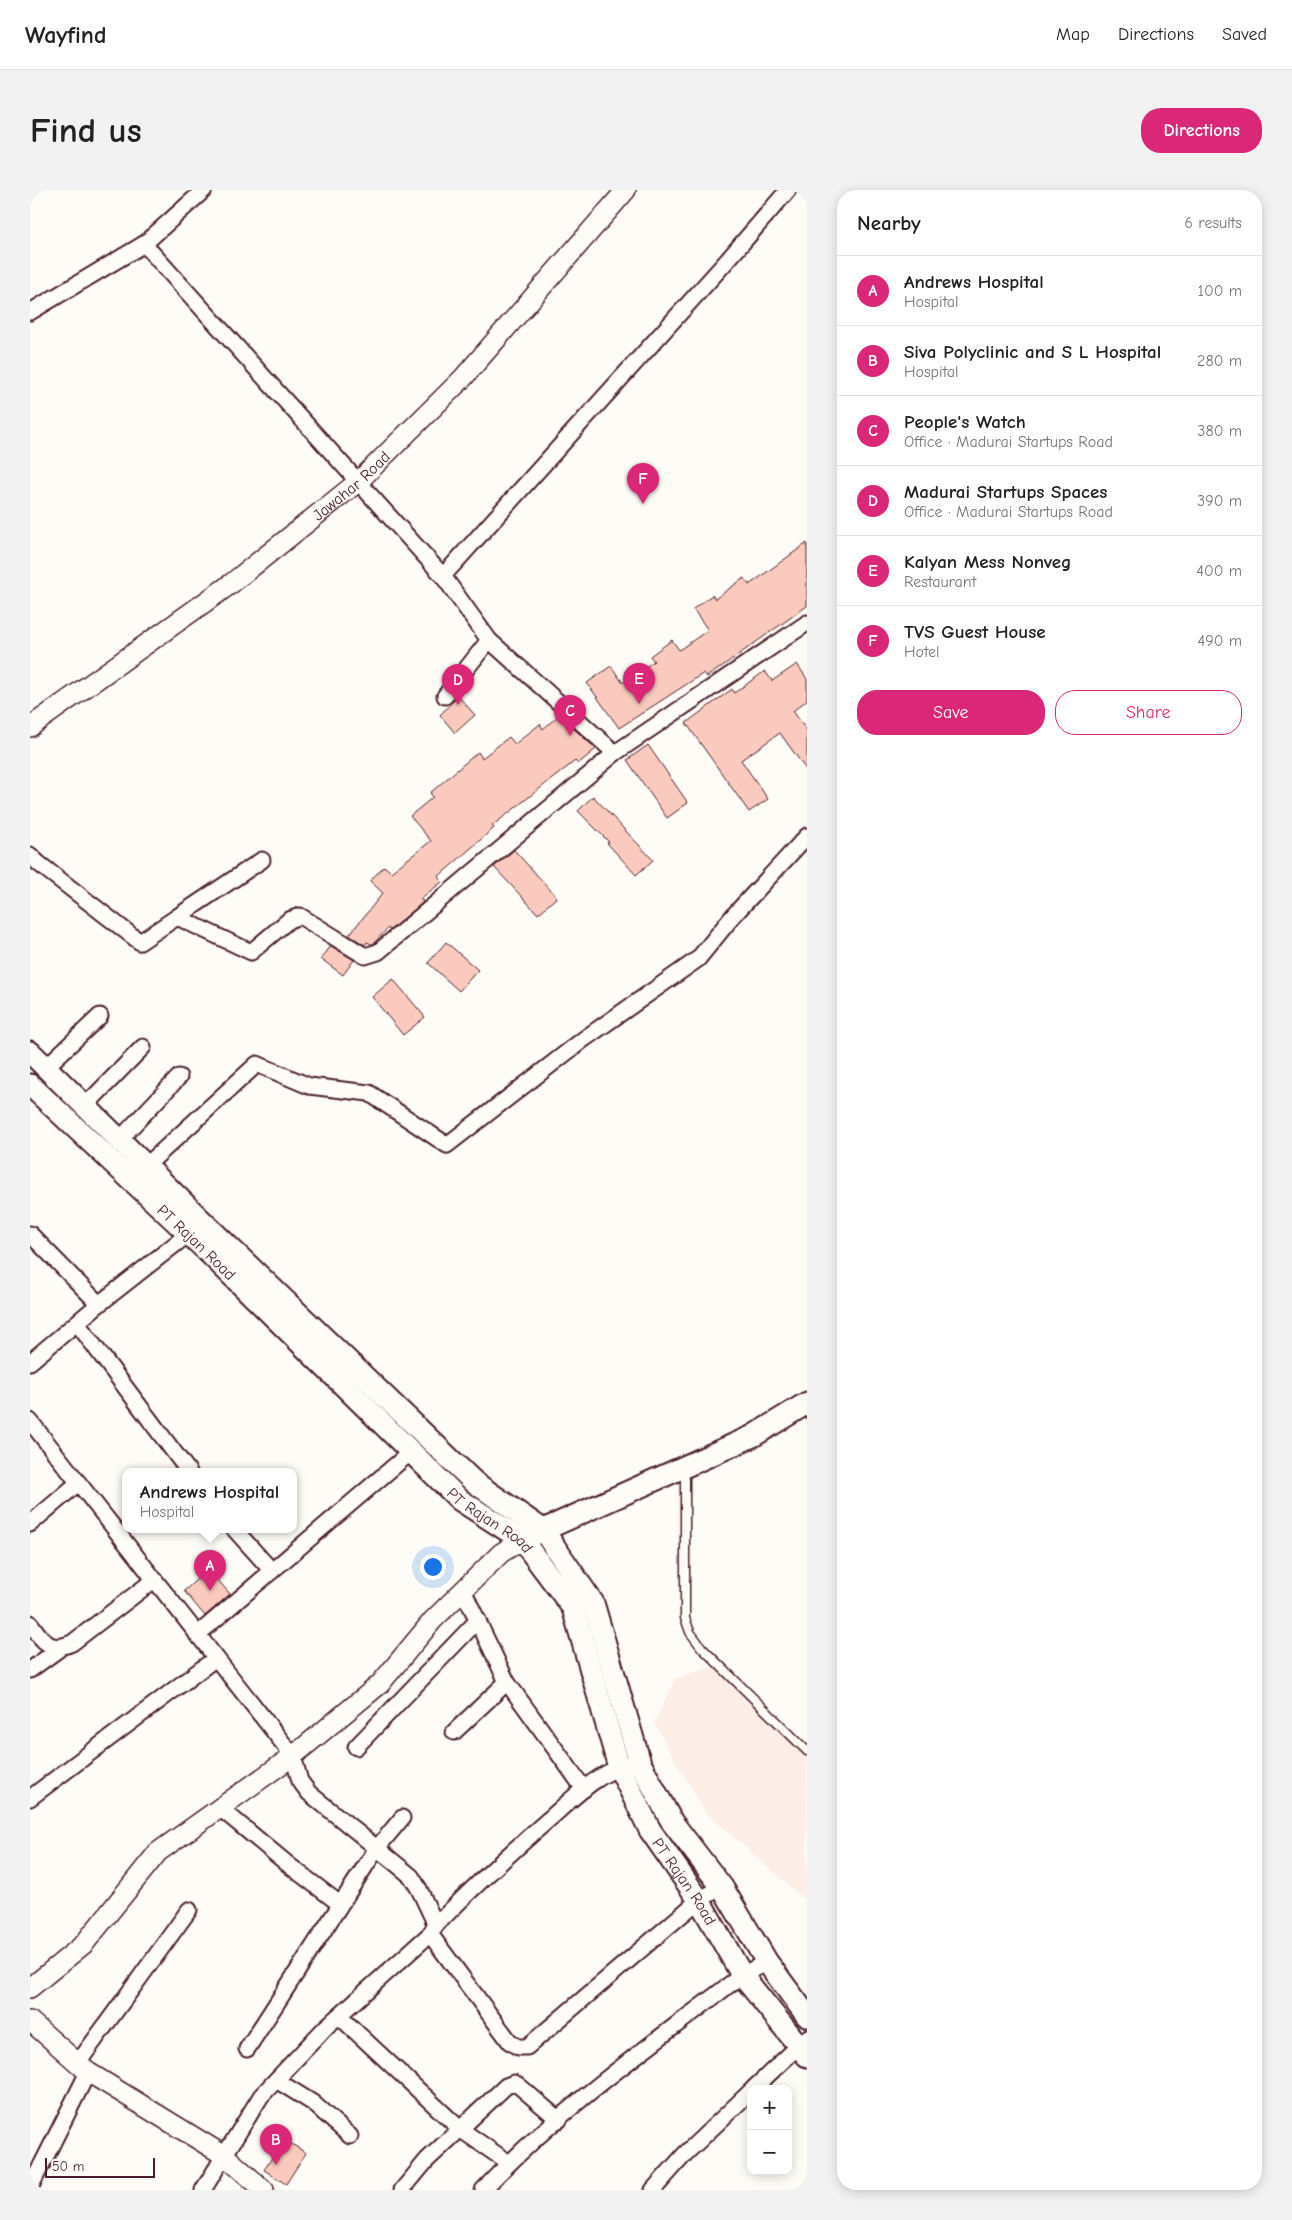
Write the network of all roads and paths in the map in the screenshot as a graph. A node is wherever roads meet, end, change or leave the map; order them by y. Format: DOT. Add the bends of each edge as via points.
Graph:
graph roads {
  1 [pos="204,190"];
  2 [pos="626,190"];
  3 [pos="788,190"];
  4 [pos="144,244"];
  5 [pos="32,306"];
  6 [pos="358,481"];
  7 [pos="443,576"];
  8 [pos="807,623"];
  9 [pos="489,640"];
  10 [pos="445,696"];
  11 [pos="30,727"];
  12 [pos="615,754"];
  13 [pos="807,836"];
  14 [pos="30,855"];
  15 [pos="262,860"];
  16 [pos="177,917"];
  17 [pos="100,1016"];
  18 [pos="143,1048"];
  19 [pos="30,1052"];
  20 [pos="46,1067"];
  21 [pos="179,1078"];
  22 [pos="30,1085"];
  23 [pos="86,1106"];
  24 [pos="120,1139"];
  25 [pos="147,1165"];
  26 [pos="196,1229"];
  27 [pos="30,1234"];
  28 [pos="99,1304"];
  29 [pos="77,1323"];
  30 [pos="30,1362"];
  31 [pos="337,1364"];
  32 [pos="807,1403"];
  33 [pos="30,1421"];
  34 [pos="412,1451"];
  35 [pos="685,1466"];
  36 [pos="186,1468"];
  37 [pos="78,1482"];
  38 [pos="30,1524"];
  39 [pos="544,1530"];
  40 [pos="238,1533"];
  41 [pos="522,1540"];
  42 [pos="272,1571"];
  43 [pos="154,1580"];
  44 [pos="464,1590"];
  45 [pos="478,1620"];
  46 [pos="30,1624"];
  47 [pos="197,1634"];
  48 [pos="59,1649"];
  49 [pos="216,1658"];
  50 [pos="30,1670"];
  51 [pos="506,1682"];
  52 [pos="454,1732"];
  53 [pos="356,1747"];
  54 [pos="807,1751"];
  55 [pos="293,1756"];
  56 [pos="640,1763"];
  57 [pos="619,1767"];
  58 [pos="584,1789"];
  59 [pos="31,1795"];
  60 [pos="220,1808"];
  61 [pos="402,1818"];
  62 [pos="377,1848"];
  63 [pos="722,1887"];
  64 [pos="699,1900"];
  65 [pos="340,1904"];
  66 [pos="189,1910"];
  67 [pos="433,1929"];
  68 [pos="767,1962"];
  69 [pos="742,1975"];
  70 [pos="30,1988"];
  71 [pos="339,2016"];
  72 [pos="807,2016"];
  73 [pos="30,2020"];
  74 [pos="804,2046"];
  75 [pos="247,2049"];
  76 [pos="83,2068"];
  77 [pos="276,2080"];
  78 [pos="758,2085"];
  79 [pos="747,2095"];
  80 [pos="559,2120"];
  81 [pos="460,2129"];
  82 [pos="350,2136"];
  83 [pos="225,2156"];
  84 [pos="509,2163"];
  85 [pos="30,2188"];
  86 [pos="203,2190"];
  87 [pos="264,2190"];
  88 [pos="402,2190"];
  89 [pos="483,2190"];
  90 [pos="653,2190"];
  1 -- 4 [label="street"];
  2 -- 6 [label="street, Jawahar Road" via="463,378"];
  3 -- 7 [label="street"];
  4 -- 5 [label="street"];
  4 -- 6 [label="street"];
  6 -- 7 [label="street"];
  6 -- 11 [label="street, Jawahar Road" via="232,583"];
  7 -- 9 [label="street"];
  8 -- 12 [label="street"];
  9 -- 10 [label="street"];
  9 -- 12 [label="street"];
  12 -- 16 [label="street" via="378,952 365,956 300,916 289,920 251,952"];
  13 -- 25 [label="street" via="698,959 584,1039 446,1145 368,1094 309,1086 257,1064"];
  14 -- 16 [label="street" via="140,942"];
  15 -- 16 [label="street"];
  17 -- 20 [label="street"];
  18 -- 23 [label="street"];
  19 -- 20 [label="main road, PT Rajan Road"];
  20 -- 23 [label="main road, PT Rajan Road"];
  21 -- 24 [label="street"];
  22 -- 26 [label="main road, PT Rajan Road"];
  23 -- 24 [label="main road, PT Rajan Road"];
  24 -- 25 [label="main road, PT Rajan Road"];
  25 -- 26 [label="main road, PT Rajan Road"];
  26 -- 28 [label="street"];
  26 -- 31 [label="main road, PT Rajan Road"];
  27 -- 28 [label="street"];
  28 -- 29 [label="street"];
  29 -- 30 [label="street"];
  29 -- 36 [label="street"];
  31 -- 34 [label="main road, PT Rajan Road"];
  31 -- 39 [label="main road, PT Rajan Road" via="474,1482"];
  32 -- 35 [label="main road" via="753,1436"];
  33 -- 37 [label="street"];
  34 -- 41 [label="main road, PT Rajan Road" via="460,1500"];
  34 -- 42 [label="street"];
  35 -- 39 [label="main road"];
  35 -- 54 [label="lane" via="685,1618 690,1632 702,1648"];
  37 -- 38 [label="street"];
  37 -- 43 [label="street"];
  39 -- 41 [label="main road"];
  39 -- 56 [label="main road, PT Rajan Road" via="593,1603"];
  40 -- 42 [label="street"];
  41 -- 44 [label="street" via="501,1553"];
  41 -- 57 [label="main road, PT Rajan Road" via="573,1608"];
  42 -- 47 [label="street"];
  43 -- 47 [label="street"];
  43 -- 48 [label="street" via="72,1643"];
  44 -- 45 [label="street"];
  44 -- 55 [label="street" via="433,1620 380,1684"];
  45 -- 51 [label="street"];
  45 -- 53 [label="street"];
  46 -- 48 [label="street" via="52,1647"];
  47 -- 49 [label="street"];
  48 -- 50 [label="street"];
  49 -- 55 [label="street"];
  49 -- 59 [label="street"];
  51 -- 52 [label="street"];
  51 -- 58 [label="street"];
  55 -- 60 [label="street"];
  55 -- 62 [label="street" via="300,1780 309,1793"];
  56 -- 57 [label="street"];
  56 -- 63 [label="main road, PT Rajan Road" via="672,1822"];
  57 -- 58 [label="street"];
  57 -- 64 [label="main road, PT Rajan Road" via="650,1830"];
  58 -- 67 [label="street" via="488,1872"];
  60 -- 65 [label="street"];
  60 -- 70 [label="street" via="158,1852 84,1944"];
  61 -- 62 [label="street"];
  62 -- 65 [label="street"];
  62 -- 67 [label="street" via="410,1876 420,1889"];
  63 -- 64 [label="street"];
  63 -- 68 [label="main road, PT Rajan Road"];
  64 -- 67 [label="street" via="526,2048 510,2042"];
  64 -- 69 [label="main road, PT Rajan Road"];
  65 -- 75 [label="street"];
  66 -- 76 [label="street"];
  67 -- 71 [label="street"];
  68 -- 69 [label="street"];
  68 -- 72 [label="main road, PT Rajan Road"];
  69 -- 74 [label="main road, PT Rajan Road"];
  69 -- 80 [label="street"];
  71 -- 77 [label="street"];
  71 -- 81 [label="street"];
  73 -- 76 [label="street"];
  74 -- 78 [label="street"];
  76 -- 83 [label="street"];
  76 -- 85 [label="street"];
  77 -- 82 [label="street" via="313,2103"];
  77 -- 83 [label="street" via="261,2096"];
  79 -- 90 [label="street" via="685,2154"];
  80 -- 81 [label="street" via="514,2083 506,2086"];
  80 -- 84 [label="street"];
  81 -- 84 [label="street"];
  81 -- 88 [label="street" via="427,2160"];
  83 -- 86 [label="street"];
  83 -- 87 [label="street"];
  84 -- 89 [label="street"];
}
